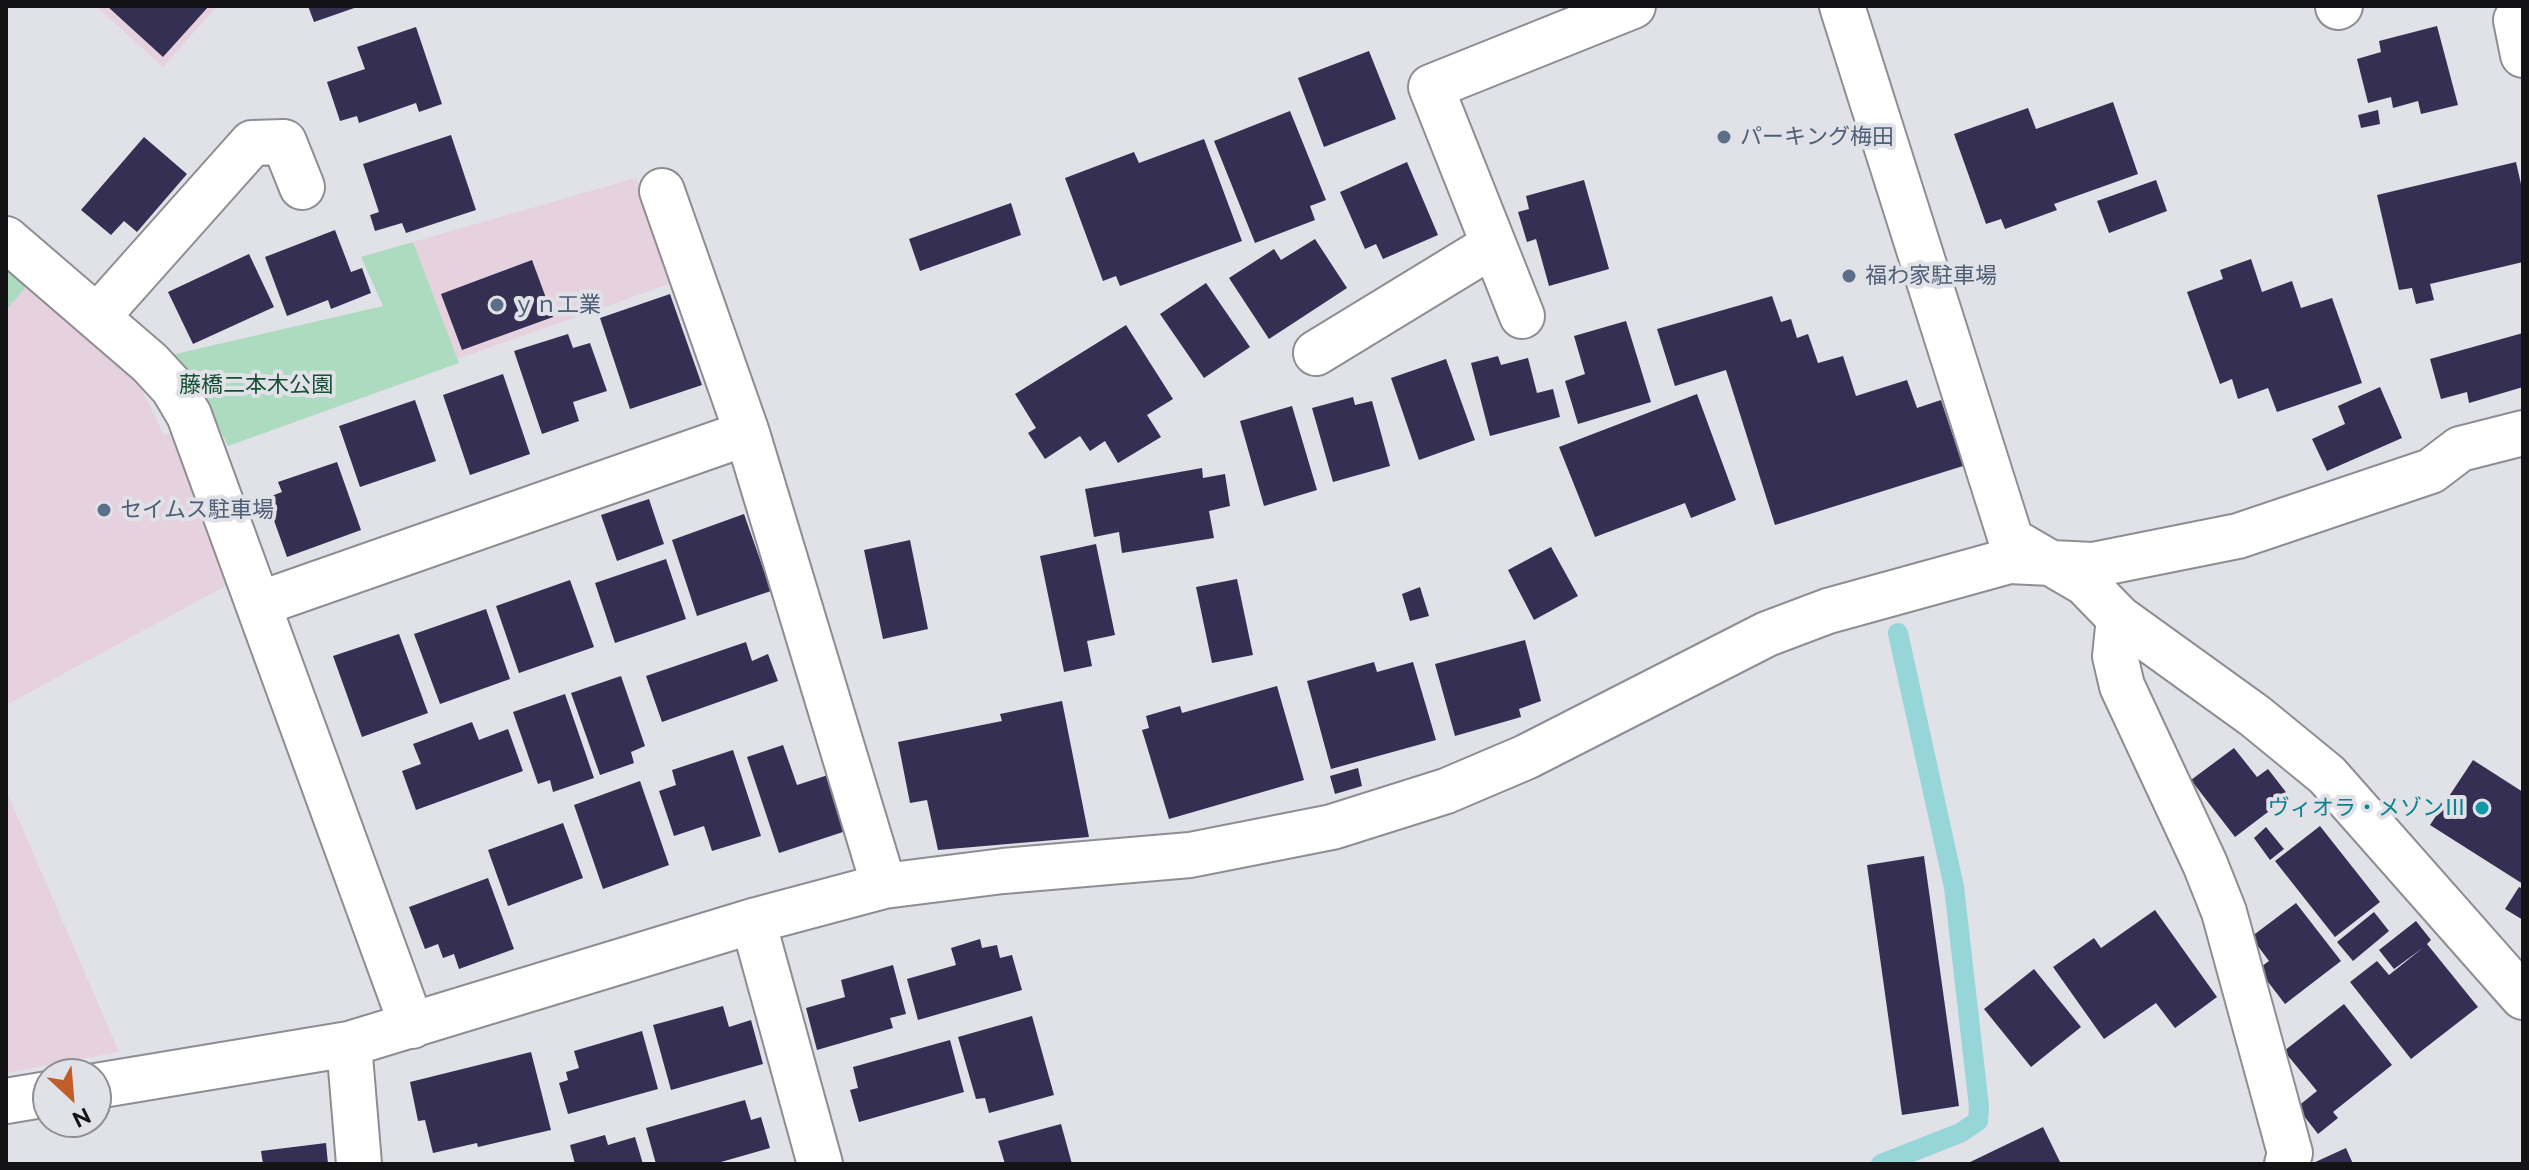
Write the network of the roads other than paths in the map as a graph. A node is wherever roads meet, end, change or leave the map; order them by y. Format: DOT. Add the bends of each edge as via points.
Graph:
graph roads {
  1 [pos="1633,6"];
  2 [pos="1842,6"];
  3 [pos="302,187"];
  4 [pos="662,191"];
  5 [pos="6,239"];
  6 [pos="1493,245"];
  7 [pos="1522,316"];
  8 [pos="97,317"];
  9 [pos="1316,353"];
  10 [pos="747,433"];
  11 [pos="2523,433"];
  12 [pos="2051,560"];
  13 [pos="259,604"];
  14 [pos="2119,618"];
  15 [pos="884,886"];
  16 [pos="753,921"];
  17 [pos="2523,997"];
  18 [pos="412,1026"];
  19 [pos="349,1044"];
  20 [pos="112,1083"];
  21 [pos="32,1097"];
  22 [pos="6,1101"];
  23 [pos="359,1164"];
  24 [pos="820,1164"];
  25 [pos="2287,1164"];
  1 -- 6 [label="street" via="1431,87"];
  2 -- 12 [label="street" via="2011,540"];
  3 -- 8 [label="street" via="284,142 252,143"];
  4 -- 10 [label="street"];
  5 -- 8 [label="street"];
  6 -- 7 [label="street"];
  6 -- 9 [label="street"];
  8 -- 13 [label="street" via="150,363 189,415"];
  10 -- 13 [label="street"];
  10 -- 15 [label="street"];
  11 -- 12 [label="street" via="2460,449 2431,471 2238,536 2093,565"];
  12 -- 14 [label="street" via="2085,583"];
  12 -- 15 [label="street" via="1977,568 1828,611 1767,634 1526,757 1332,827 1190,855"];
  13 -- 18 [label="street"];
  14 -- 17 [label="street" via="2327,775"];
  14 -- 25 [label="street" via="2115,656 2122,686 2224,912 2290,1153"];
  15 -- 16 [label="street"];
  16 -- 18 [label="street"];
  16 -- 24 [label="street"];
  18 -- 19 [label="street"];
  19 -- 20 [label="street"];
  19 -- 23 [label="street"];
  21 -- 22 [label="street"];
}
